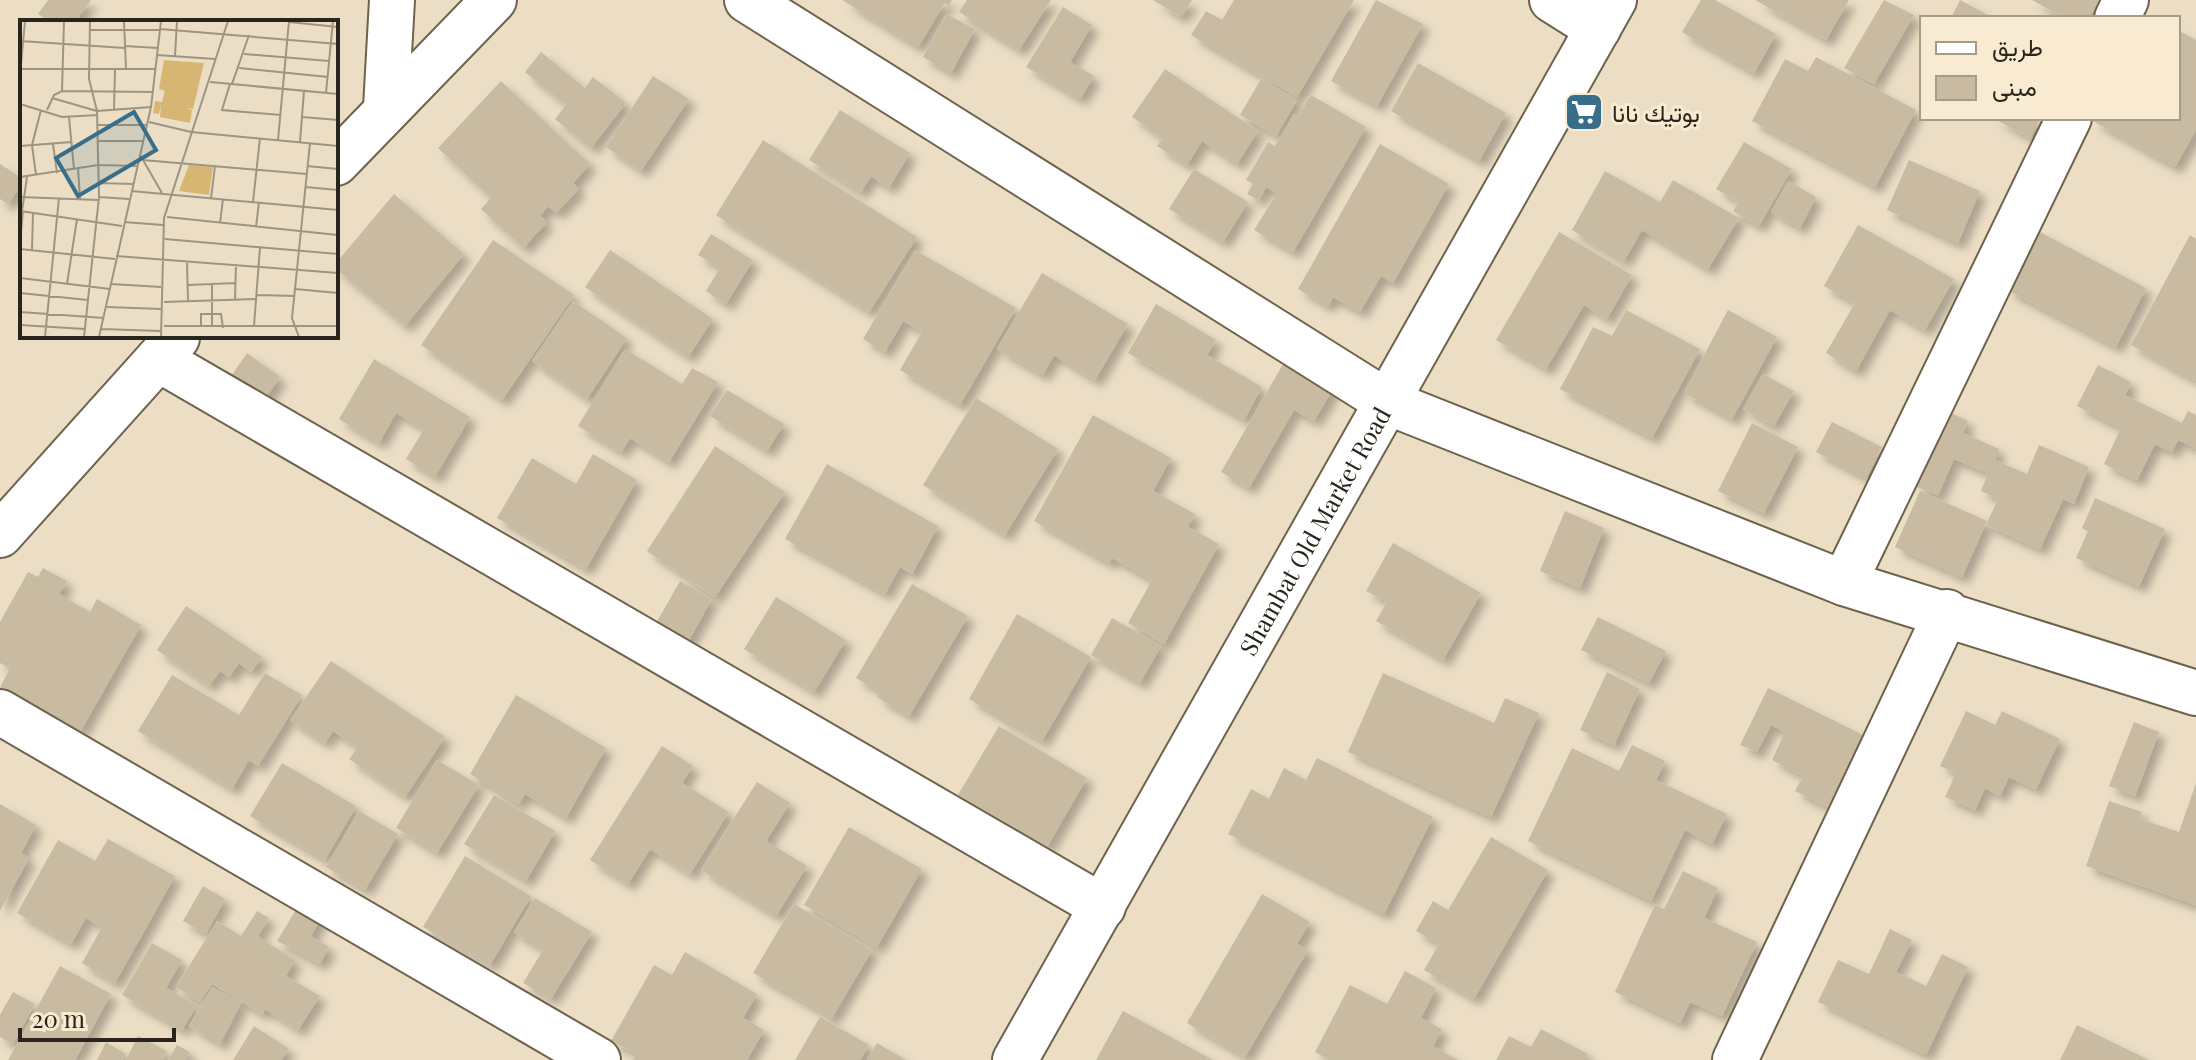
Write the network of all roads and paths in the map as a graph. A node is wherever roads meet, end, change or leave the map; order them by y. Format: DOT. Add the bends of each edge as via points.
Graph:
graph roads {
  1 [pos="392,0"];
  2 [pos="494,0"];
  3 [pos="747,0"];
  4 [pos="1552,0"];
  5 [pos="1606,14"];
  6 [pos="386,108"];
  7 [pos="2068,120"];
  8 [pos="338,161"];
  9 [pos="168,348"];
  10 [pos="1387,402"];
  11 [pos="0,535"];
  12 [pos="1844,583"];
  13 [pos="1947,612"];
  14 [pos="2196,693"];
  15 [pos="0,712"];
  16 [pos="1103,907"];
  17 [pos="598,1060"];
  18 [pos="1015,1060"];
  19 [pos="1735,1060"];
  1 -- 6 [label="street"];
  2 -- 6 [label="street"];
  3 -- 10 [label="street"];
  4 -- 5 [label="street"];
  5 -- 10 [label="street, Shambat Old Market Road"];
  6 -- 8 [label="street"];
  7 -- 12 [label="street"];
  9 -- 11 [label="street"];
  9 -- 16 [label="street"];
  10 -- 12 [label="street"];
  10 -- 16 [label="street, Shambat Old Market Road"];
  12 -- 13 [label="street"];
  13 -- 14 [label="street"];
  13 -- 19 [label="street"];
  15 -- 17 [label="street"];
  16 -- 18 [label="street, Shambat Old Market Road"];
}
